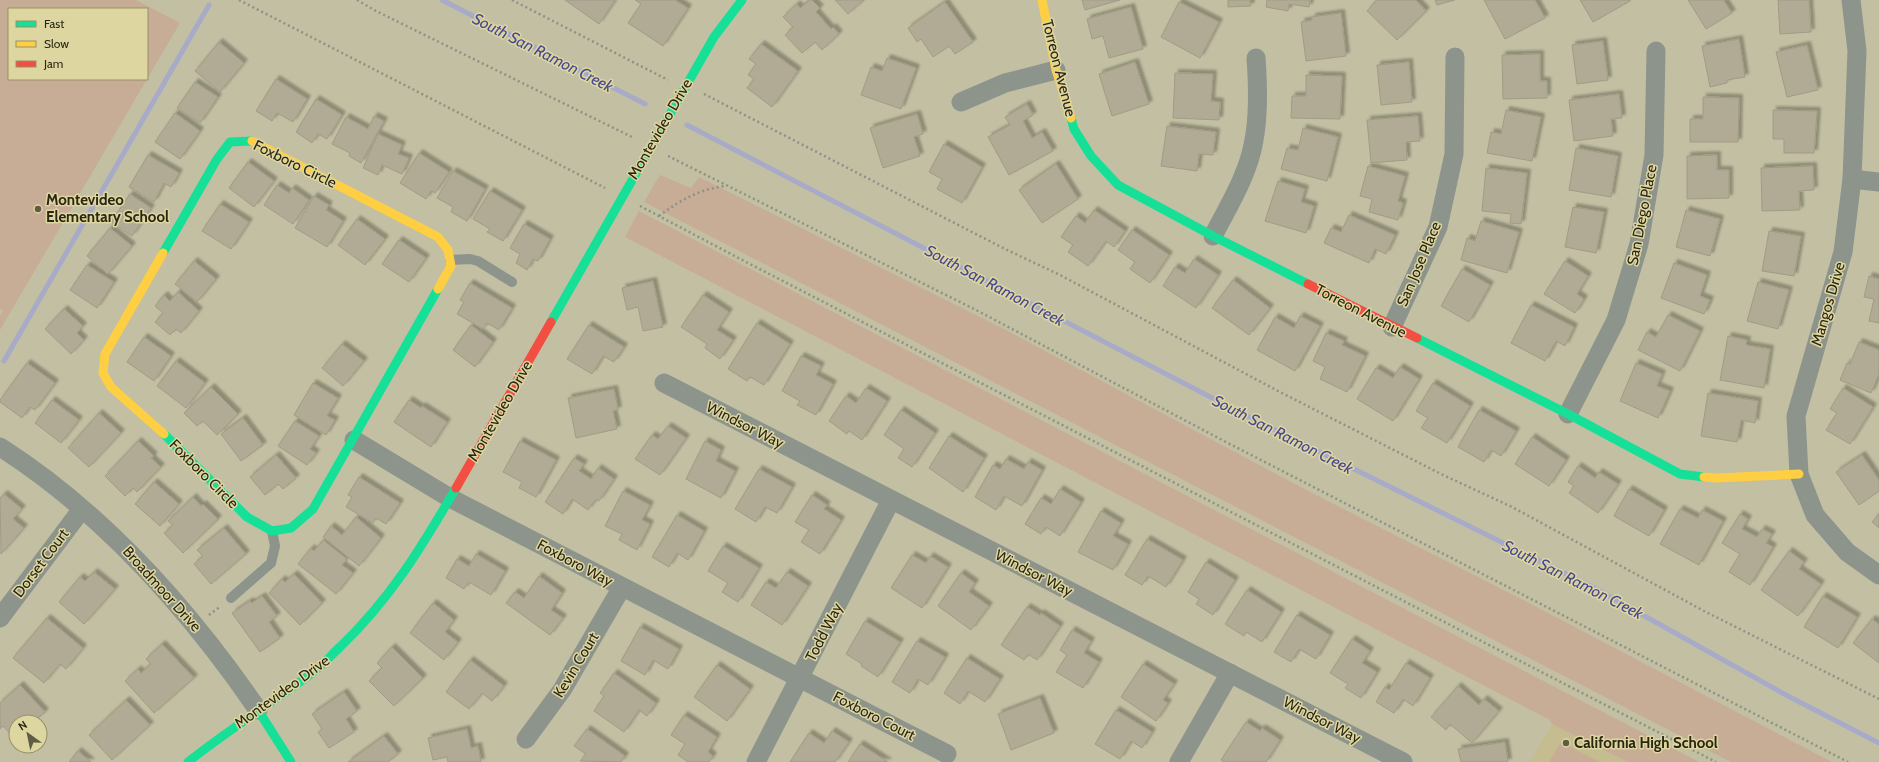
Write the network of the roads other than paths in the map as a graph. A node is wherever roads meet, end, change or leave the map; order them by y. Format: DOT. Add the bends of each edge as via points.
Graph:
graph roads {
  1 [pos="742,0"];
  2 [pos="1042,0"];
  3 [pos="1851,0"];
  4 [pos="1656,51"];
  5 [pos="1455,57"];
  6 [pos="1256,58"];
  7 [pos="1056,70"];
  8 [pos="961,102"];
  9 [pos="1852,179"];
  10 [pos="1879,182"];
  11 [pos="1213,236"];
  12 [pos="450,260"];
  13 [pos="512,282"];
  14 [pos="1392,327"];
  15 [pos="664,383"];
  16 [pos="1568,414"];
  17 [pos="354,440"];
  18 [pos="0,447"];
  19 [pos="1799,474"];
  20 [pos="450,498"];
  21 [pos="891,500"];
  22 [pos="82,508"];
  23 [pos="272,532"];
  24 [pos="1879,575"];
  25 [pos="622,587"];
  26 [pos="231,598"];
  27 [pos="0,618"];
  28 [pos="1230,673"];
  29 [pos="800,679"];
  30 [pos="258,710"];
  31 [pos="526,740"];
  32 [pos="947,754"];
  33 [pos="188,762"];
  34 [pos="291,762"];
  35 [pos="756,762"];
  36 [pos="1179,762"];
  37 [pos="1403,762"];
  1 -- 20 [label="street, Montevideo Drive" via="714,37"];
  2 -- 7 [label="street, Torreon Avenue"];
  3 -- 9 [label="street, Mangos Drive" via="1856,51"];
  4 -- 16 [label="street, San Diego Place" via="1654,155 1639,244 1616,320"];
  5 -- 14 [label="street, San Jose Place" via="1454,154 1438,227"];
  6 -- 11 [label="street" via="1258,93 1254,141 1242,178"];
  7 -- 8 [label="street" via="1005,83"];
  7 -- 11 [label="street, Torreon Avenue" via="1074,129 1091,156 1118,185"];
  9 -- 10 [label="street"];
  9 -- 19 [label="street, Mangos Drive" via="1843,252 1796,416"];
  11 -- 14 [label="street, Torreon Avenue"];
  12 -- 13 [label="lane" via="478,261"];
  12 -- 17 [label="street" via="451,266"];
  12 -- 23 [label="street, Foxboro Circle" via="450,251 438,237 252,141 230,142 217,159 105,354 103,373 111,387 168,438 247,517"];
  14 -- 16 [label="street, Torreon Avenue"];
  15 -- 21 [label="street, Windsor Way"];
  16 -- 19 [label="street, Torreon Avenue" via="1680,474 1717,478"];
  17 -- 20 [label="street, Foxboro Way"];
  17 -- 23 [label="street" via="313,509 291,528"];
  18 -- 22 [label="street, Broadmoor Drive"];
  19 -- 24 [label="street, Mangos Drive" via="1815,515 1847,552"];
  20 -- 25 [label="street, Foxboro Way"];
  20 -- 30 [label="street, Montevideo Drive" via="394,588 359,629 317,669"];
  21 -- 28 [label="street, Windsor Way"];
  21 -- 29 [label="street, Todd Way"];
  22 -- 27 [label="street, Dorset Court"];
  22 -- 30 [label="street, Broadmoor Drive" via="155,578 196,625"];
  23 -- 26 [label="lane" via="275,546 271,563"];
  25 -- 29 [label="street, Foxboro Way"];
  25 -- 31 [label="street, Kevin Court" via="562,690"];
  28 -- 36 [label="street"];
  28 -- 37 [label="street, Windsor Way"];
  29 -- 32 [label="street, Foxboro Court"];
  29 -- 35 [label="street, Todd Way"];
  30 -- 33 [label="street, Montevideo Drive"];
  30 -- 34 [label="street, Broadmoor Drive"];
}
